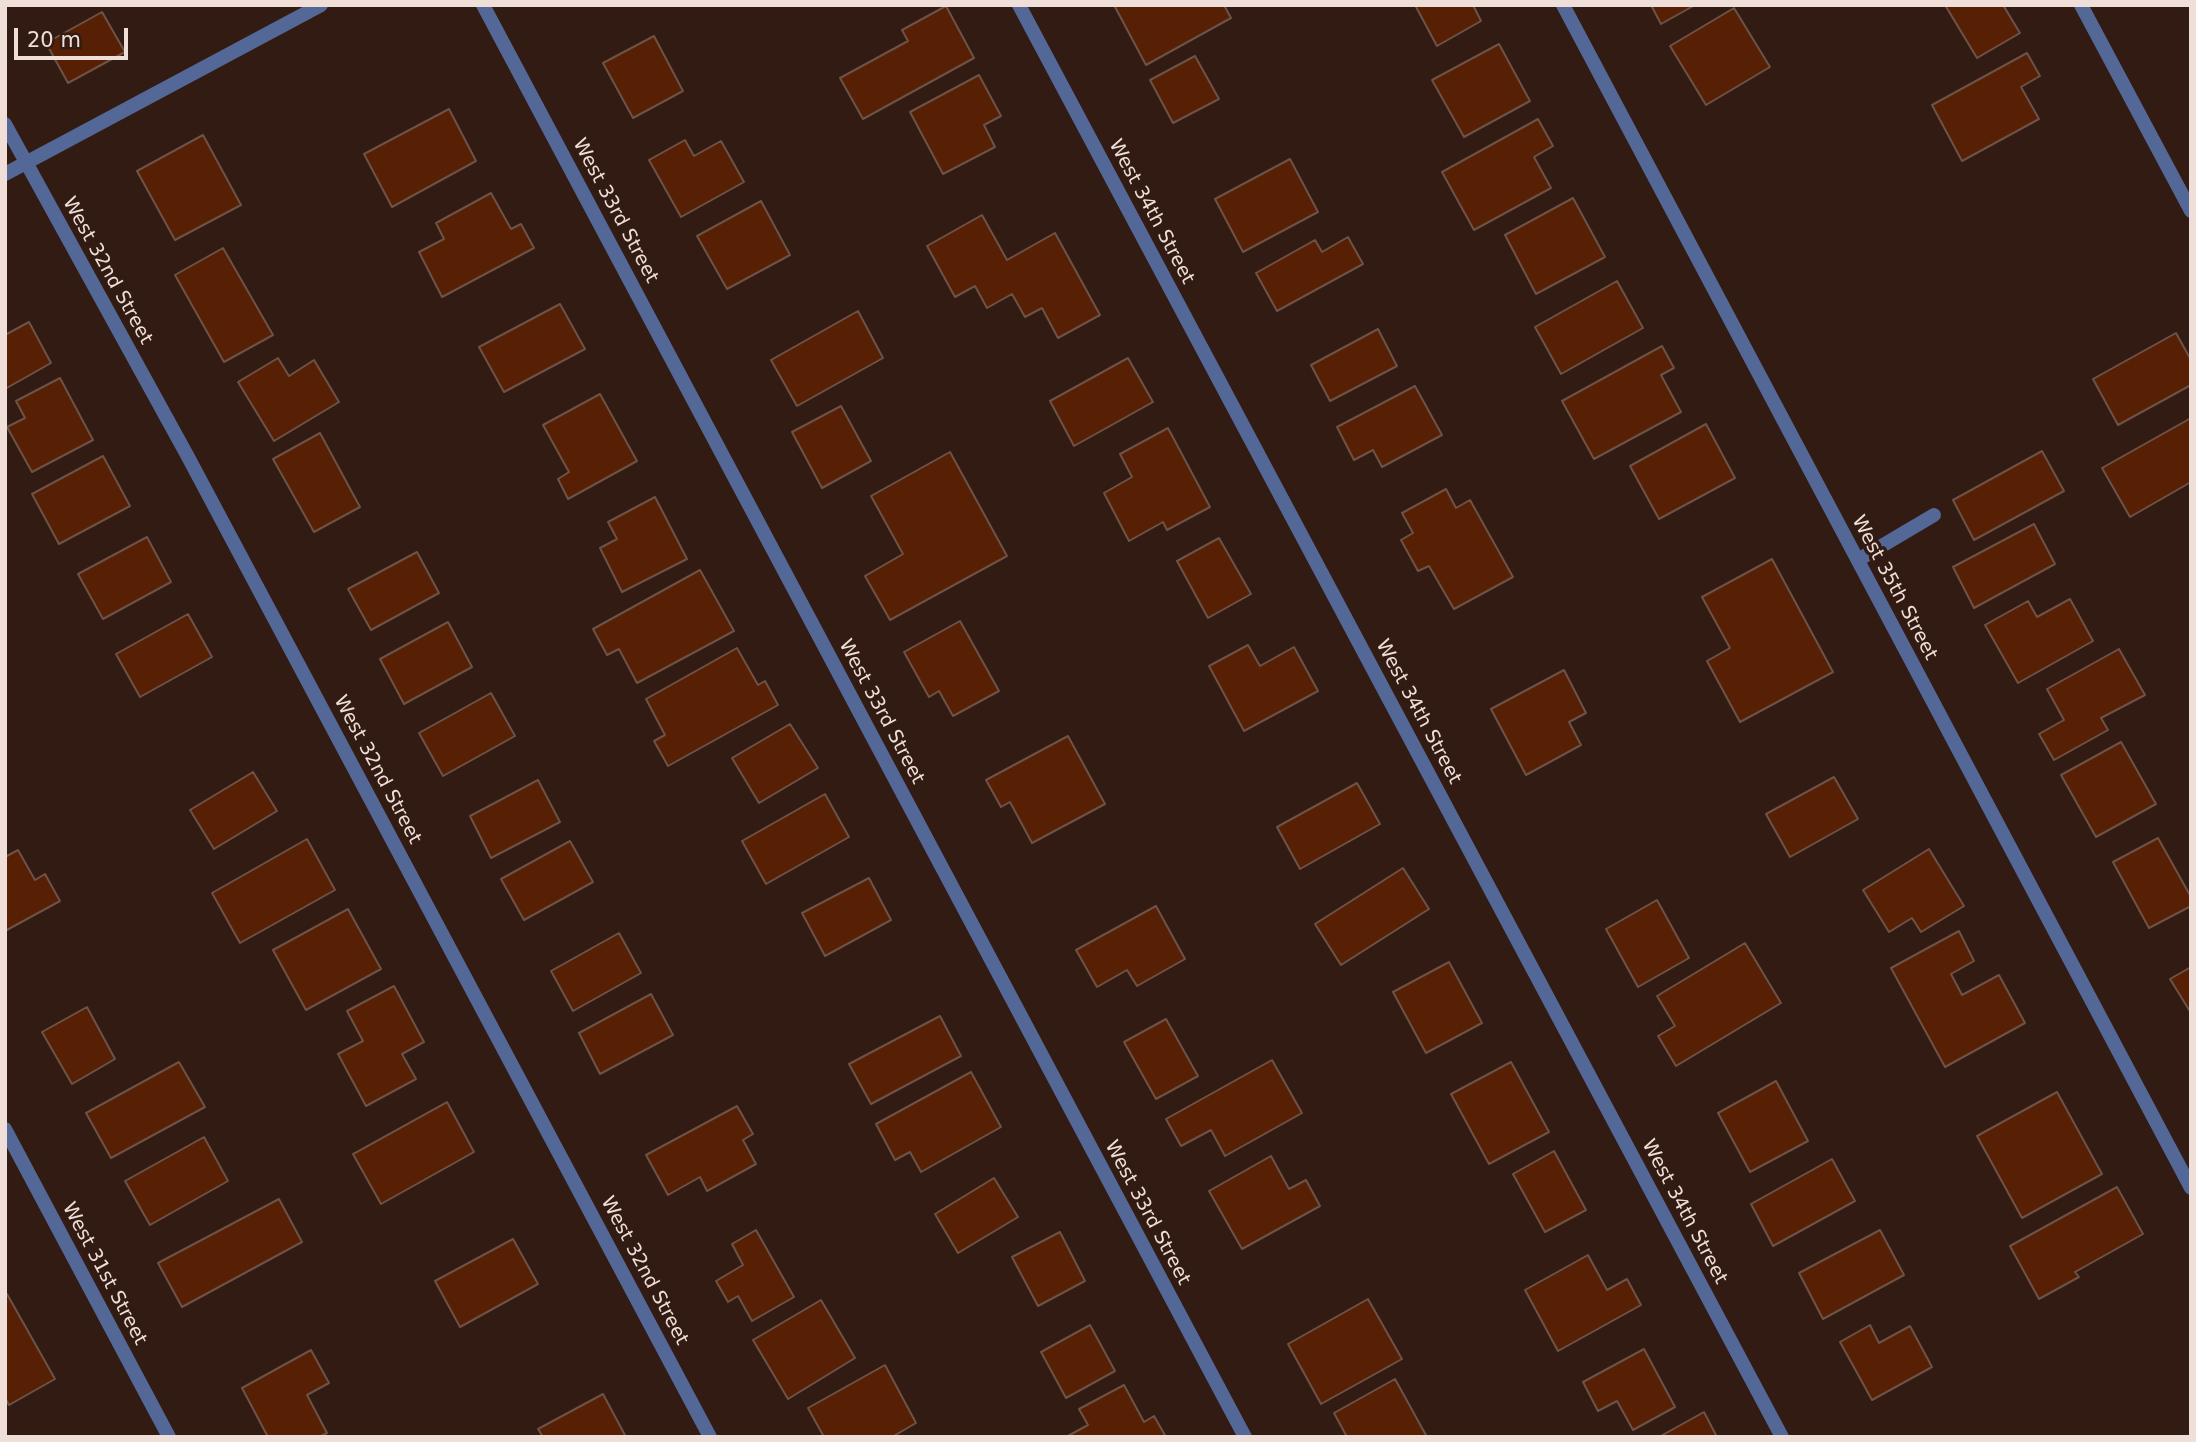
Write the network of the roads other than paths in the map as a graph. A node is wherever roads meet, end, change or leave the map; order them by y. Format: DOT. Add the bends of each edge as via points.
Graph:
graph roads {
  1 [pos="321,5"];
  2 [pos="483,5"];
  3 [pos="1019,5"];
  4 [pos="1563,5"];
  5 [pos="2081,5"];
  6 [pos="5,124"];
  7 [pos="26,163"];
  8 [pos="5,174"];
  9 [pos="2191,211"];
  10 [pos="1934,515"];
  11 [pos="1858,560"];
  12 [pos="5,1129"];
  13 [pos="2191,1188"];
  14 [pos="169,1437"];
  15 [pos="710,1437"];
  16 [pos="1245,1437"];
  17 [pos="1782,1437"];
  1 -- 7 [label="street"];
  2 -- 16 [label="street, West 33rd Street"];
  3 -- 17 [label="street, West 34th Street"];
  4 -- 11 [label="street, West 35th Street"];
  5 -- 9 [label="street"];
  6 -- 7 [label="street, West 32nd Street"];
  7 -- 8 [label="street"];
  7 -- 15 [label="street, West 32nd Street" via="187,455"];
  10 -- 11 [label="street"];
  11 -- 13 [label="street, West 35th Street"];
  12 -- 14 [label="street, West 31st Street"];
}
